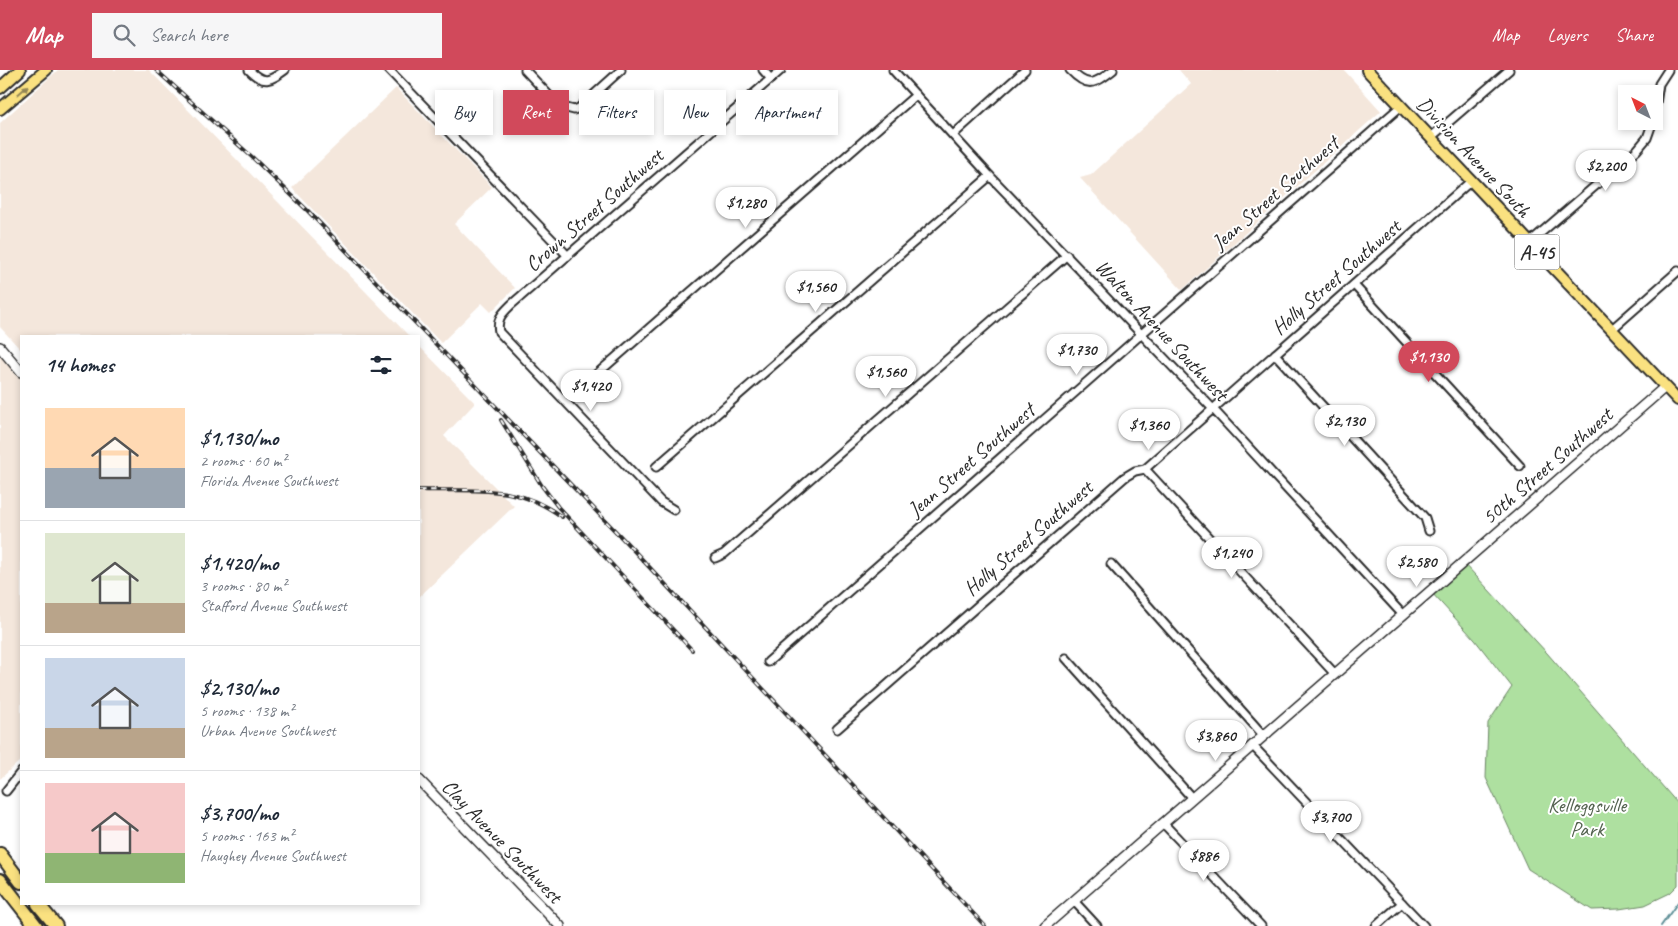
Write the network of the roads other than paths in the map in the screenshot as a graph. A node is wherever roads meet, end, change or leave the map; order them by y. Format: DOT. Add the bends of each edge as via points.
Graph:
graph roads {
  1 [pos="20,70"];
  2 [pos="46,70"];
  3 [pos="249,70"];
  4 [pos="285,70"];
  5 [pos="389,70"];
  6 [pos="525,70"];
  7 [pos="621,70"];
  8 [pos="762,70"];
  9 [pos="781,70"];
  10 [pos="893,70"];
  11 [pos="1026,70"];
  12 [pos="1070,70"];
  13 [pos="1113,70"];
  14 [pos="1367,70"];
  15 [pos="1509,70"];
  16 [pos="1668,70"];
  17 [pos="771,79"];
  18 [pos="1659,85"];
  19 [pos="0,88"];
  20 [pos="916,95"];
  21 [pos="1400,107"];
  22 [pos="0,110"];
  23 [pos="1651,130"];
  24 [pos="953,135"];
  25 [pos="1430,138"];
  26 [pos="990,176"];
  27 [pos="1471,181"];
  28 [pos="1529,243"];
  29 [pos="1067,255"];
  30 [pos="568,256"];
  31 [pos="1678,272"];
  32 [pos="1354,285"];
  33 [pos="1611,330"];
  34 [pos="1142,334"];
  35 [pos="0,346"];
  36 [pos="1276,354"];
  37 [pos="20,371"];
  38 [pos="590,380"];
  39 [pos="1665,387"];
  40 [pos="1678,400"];
  41 [pos="1213,409"];
  42 [pos="1520,466"];
  43 [pos="656,467"];
  44 [pos="1145,468"];
  45 [pos="674,510"];
  46 [pos="1429,531"];
  47 [pos="715,558"];
  48 [pos="1111,564"];
  49 [pos="1403,615"];
  50 [pos="1066,658"];
  51 [pos="768,662"];
  52 [pos="1335,674"];
  53 [pos="836,729"];
  54 [pos="1264,736"];
  55 [pos="1254,746"];
  56 [pos="20,773"];
  57 [pos="420,781"];
  58 [pos="6,791"];
  59 [pos="1192,798"];
  60 [pos="1163,823"];
  61 [pos="0,854"];
  62 [pos="0,880"];
  63 [pos="20,881"];
  64 [pos="1074,901"];
  65 [pos="1402,903"];
  66 [pos="39,905"];
  67 [pos="36,926"];
  68 [pos="56,926"];
  69 [pos="560,926"];
  70 [pos="1045,926"];
  71 [pos="1097,926"];
  72 [pos="1262,926"];
  73 [pos="1376,926"];
  74 [pos="1424,926"];
  1 -- 19 [label="main road"];
  22 -- 2 [label="main road, one-way"];
  3 -- 4 [label="street" via="264,80 273,79"];
  5 -- 30 [label="street"];
  6 -- 7 [label="street" via="559,106 574,110"];
  8 -- 17 [label="street"];
  9 -- 17 [label="street, Crown Street Southwest"];
  10 -- 20 [label="street, Walton Avenue Southwest"];
  11 -- 24 [label="street"];
  12 -- 13 [label="street" via="1080,81 1088,83 1100,80"];
  14 -- 21 [label="main road, Division Avenue South / A-45"];
  15 -- 25 [label="street"];
  16 -- 18 [label="street"];
  17 -- 30 [label="street, Crown Street Southwest"];
  20 -- 24 [label="street, Walton Avenue Southwest"];
  20 -- 38 [label="street"];
  21 -- 25 [label="main road, Division Avenue South / A-45"];
  21 -- 34 [label="street, Jean Street Southwest"];
  23 -- 28 [label="street" via="1637,150"];
  24 -- 26 [label="street, Walton Avenue Southwest"];
  25 -- 27 [label="main road, Division Avenue South / A-45"];
  26 -- 29 [label="street, Walton Avenue Southwest"];
  26 -- 43 [label="street"];
  27 -- 28 [label="main road, Division Avenue South / A-45"];
  27 -- 32 [label="street, Holly Street Southwest"];
  28 -- 33 [label="main road, Division Avenue South / A-45"];
  29 -- 34 [label="street, Walton Avenue Southwest"];
  29 -- 47 [label="street" via="724,554"];
  30 -- 45 [label="street, Crown Street Southwest" via="499,317 499,332 661,502"];
  31 -- 33 [label="street"];
  32 -- 36 [label="street, Holly Street Southwest"];
  32 -- 42 [label="street"];
  33 -- 39 [label="main road, Division Avenue South / A-45"];
  34 -- 41 [label="street, Walton Avenue Southwest"];
  34 -- 51 [label="street, Jean Street Southwest"];
  35 -- 37 [label="street"];
  36 -- 41 [label="street, Holly Street Southwest"];
  36 -- 46 [label="street" via="1425,518"];
  39 -- 40 [label="main road, Division Avenue South / A-45"];
  39 -- 49 [label="street, 50th Street Southwest"];
  41 -- 44 [label="street, Holly Street Southwest"];
  41 -- 49 [label="street, Walton Avenue Southwest"];
  44 -- 52 [label="street"];
  44 -- 53 [label="street, Holly Street Southwest" via="1125,476"];
  48 -- 54 [label="street"];
  49 -- 52 [label="street, 50th Street Southwest"];
  50 -- 59 [label="street"];
  52 -- 54 [label="street, 50th Street Southwest"];
  54 -- 55 [label="street, 50th Street Southwest"];
  55 -- 59 [label="street, 50th Street Southwest"];
  55 -- 65 [label="street"];
  56 -- 58 [label="street"];
  57 -- 69 [label="street, Clay Avenue Southwest"];
  59 -- 60 [label="street, 50th Street Southwest"];
  60 -- 64 [label="street, 50th Street Southwest"];
  60 -- 72 [label="street"];
  61 -- 63 [label="highway"];
  62 -- 67 [label="highway"];
  64 -- 70 [label="street, 50th Street Southwest"];
  64 -- 71 [label="street"];
  65 -- 73 [label="street"];
  65 -- 74 [label="street"];
  66 -- 68 [label="highway"];
}
